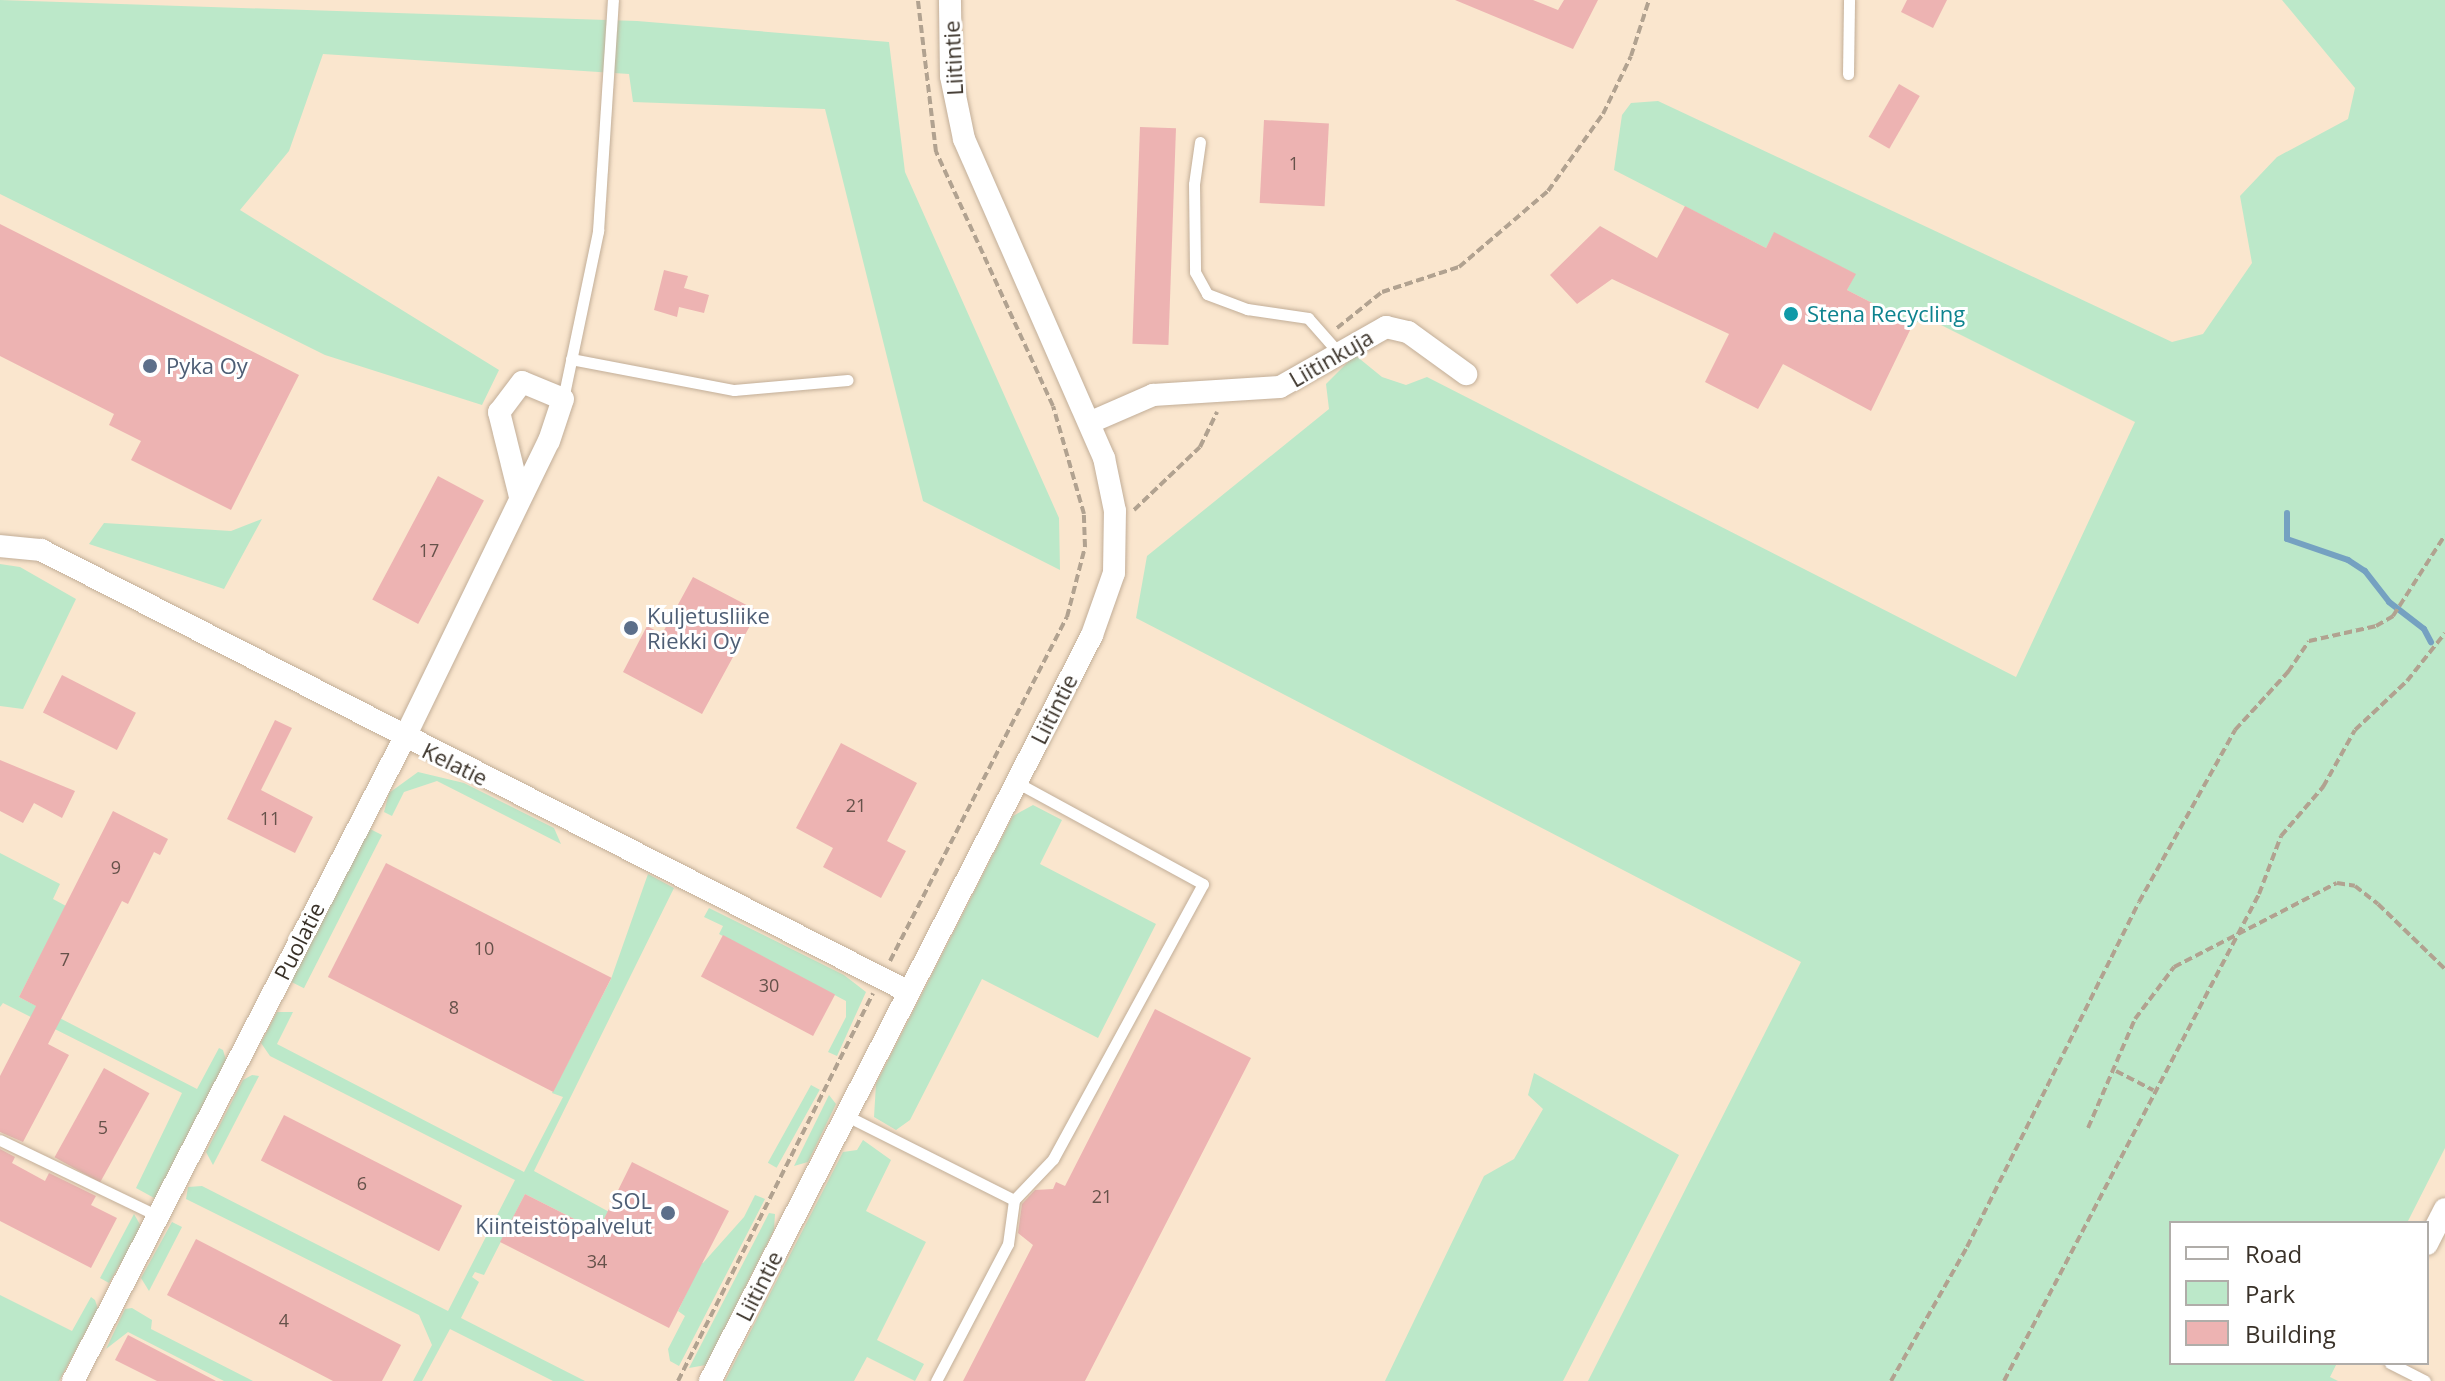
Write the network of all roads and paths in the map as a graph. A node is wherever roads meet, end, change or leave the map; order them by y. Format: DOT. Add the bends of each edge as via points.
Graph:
graph roads {
  1 [pos="613,0"];
  2 [pos="918,0"];
  3 [pos="950,0"];
  4 [pos="1649,0"];
  5 [pos="1849,0"];
  6 [pos="1848,74"];
  7 [pos="1200,142"];
  8 [pos="1332,344"];
  9 [pos="571,359"];
  10 [pos="1466,374"];
  11 [pos="848,380"];
  12 [pos="1219,392"];
  13 [pos="563,399"];
  14 [pos="1091,422"];
  15 [pos="520,497"];
  16 [pos="1115,511"];
  17 [pos="1084,514"];
  18 [pos="2445,535"];
  19 [pos="0,546"];
  20 [pos="2445,633"];
  21 [pos="404,739"];
  22 [pos="1016,782"];
  23 [pos="2240,929"];
  24 [pos="2445,969"];
  25 [pos="880,978"];
  26 [pos="909,992"];
  27 [pos="2116,1071"];
  28 [pos="2153,1090"];
  29 [pos="845,1115"];
  30 [pos="2088,1128"];
  31 [pos="0,1140"];
  32 [pos="1014,1200"];
  33 [pos="2445,1209"];
  34 [pos="156,1215"];
  35 [pos="2429,1240"];
  36 [pos="2394,1365"];
  37 [pos="73,1381"];
  38 [pos="678,1381"];
  39 [pos="710,1381"];
  40 [pos="936,1381"];
  41 [pos="1891,1381"];
  42 [pos="2004,1381"];
  43 [pos="2425,1381"];
  1 -- 9 [label="lane" via="598,231"];
  2 -- 17 [label="path" via="936,152 1053,406"];
  3 -- 14 [label="street, Liitintie" via="952,88 964,139"];
  4 -- 8 [label="path" via="1631,56 1603,114 1548,191 1459,267 1382,292"];
  5 -- 6 [label="lane"];
  7 -- 8 [label="lane" via="1194,184 1195,272 1207,294 1247,309 1308,318"];
  8 -- 10 [label="street, Liitinkuja" via="1386,327 1408,332"];
  8 -- 12 [label="street, Liitinkuja" via="1280,387"];
  9 -- 11 [label="lane" via="734,390"];
  9 -- 13 [label="lane"];
  12 -- 14 [label="street, Liitinkuja" via="1153,395"];
  12 -- 16 [label="path" via="1217,418 1200,447 1134,511"];
  13 -- 15 [label="street, Puolatie" via="549,441"];
  13 -- 15 [label="street" via="522,382 499,412"];
  14 -- 16 [label="street, Liitintie"];
  15 -- 21 [label="street, Puolatie"];
  16 -- 17 [label="path"];
  16 -- 22 [label="street, Liitintie" via="1114,573 1106,601"];
  17 -- 25 [label="path" via="1083,570 1067,617"];
  18 -- 41 [label="path" via="2393,616 2376,626 2309,641 2235,730 2139,902 1967,1247"];
  19 -- 21 [label="street, Kelatie" via="41,550"];
  20 -- 23 [label="path" via="2407,681 2355,730 2323,787 2281,836"];
  21 -- 25 [label="street, Kelatie"];
  21 -- 34 [label="street, Puolatie"];
  22 -- 26 [label="street, Liitintie"];
  22 -- 32 [label="lane" via="1203,884 1053,1159"];
  23 -- 24 [label="path" via="2337,883 2355,886"];
  23 -- 27 [label="path" via="2174,967 2135,1019"];
  23 -- 28 [label="path"];
  25 -- 26 [label="street, Kelatie"];
  25 -- 38 [label="path"];
  26 -- 29 [label="street, Liitintie"];
  27 -- 28 [label="path"];
  27 -- 30 [label="path"];
  28 -- 42 [label="path"];
  29 -- 32 [label="lane"];
  29 -- 39 [label="street, Liitintie"];
  31 -- 34 [label="lane"];
  32 -- 40 [label="lane" via="1008,1244"];
  33 -- 35 [label="street"];
  34 -- 37 [label="street, Puolatie"];
  36 -- 43 [label="lane"];
}
